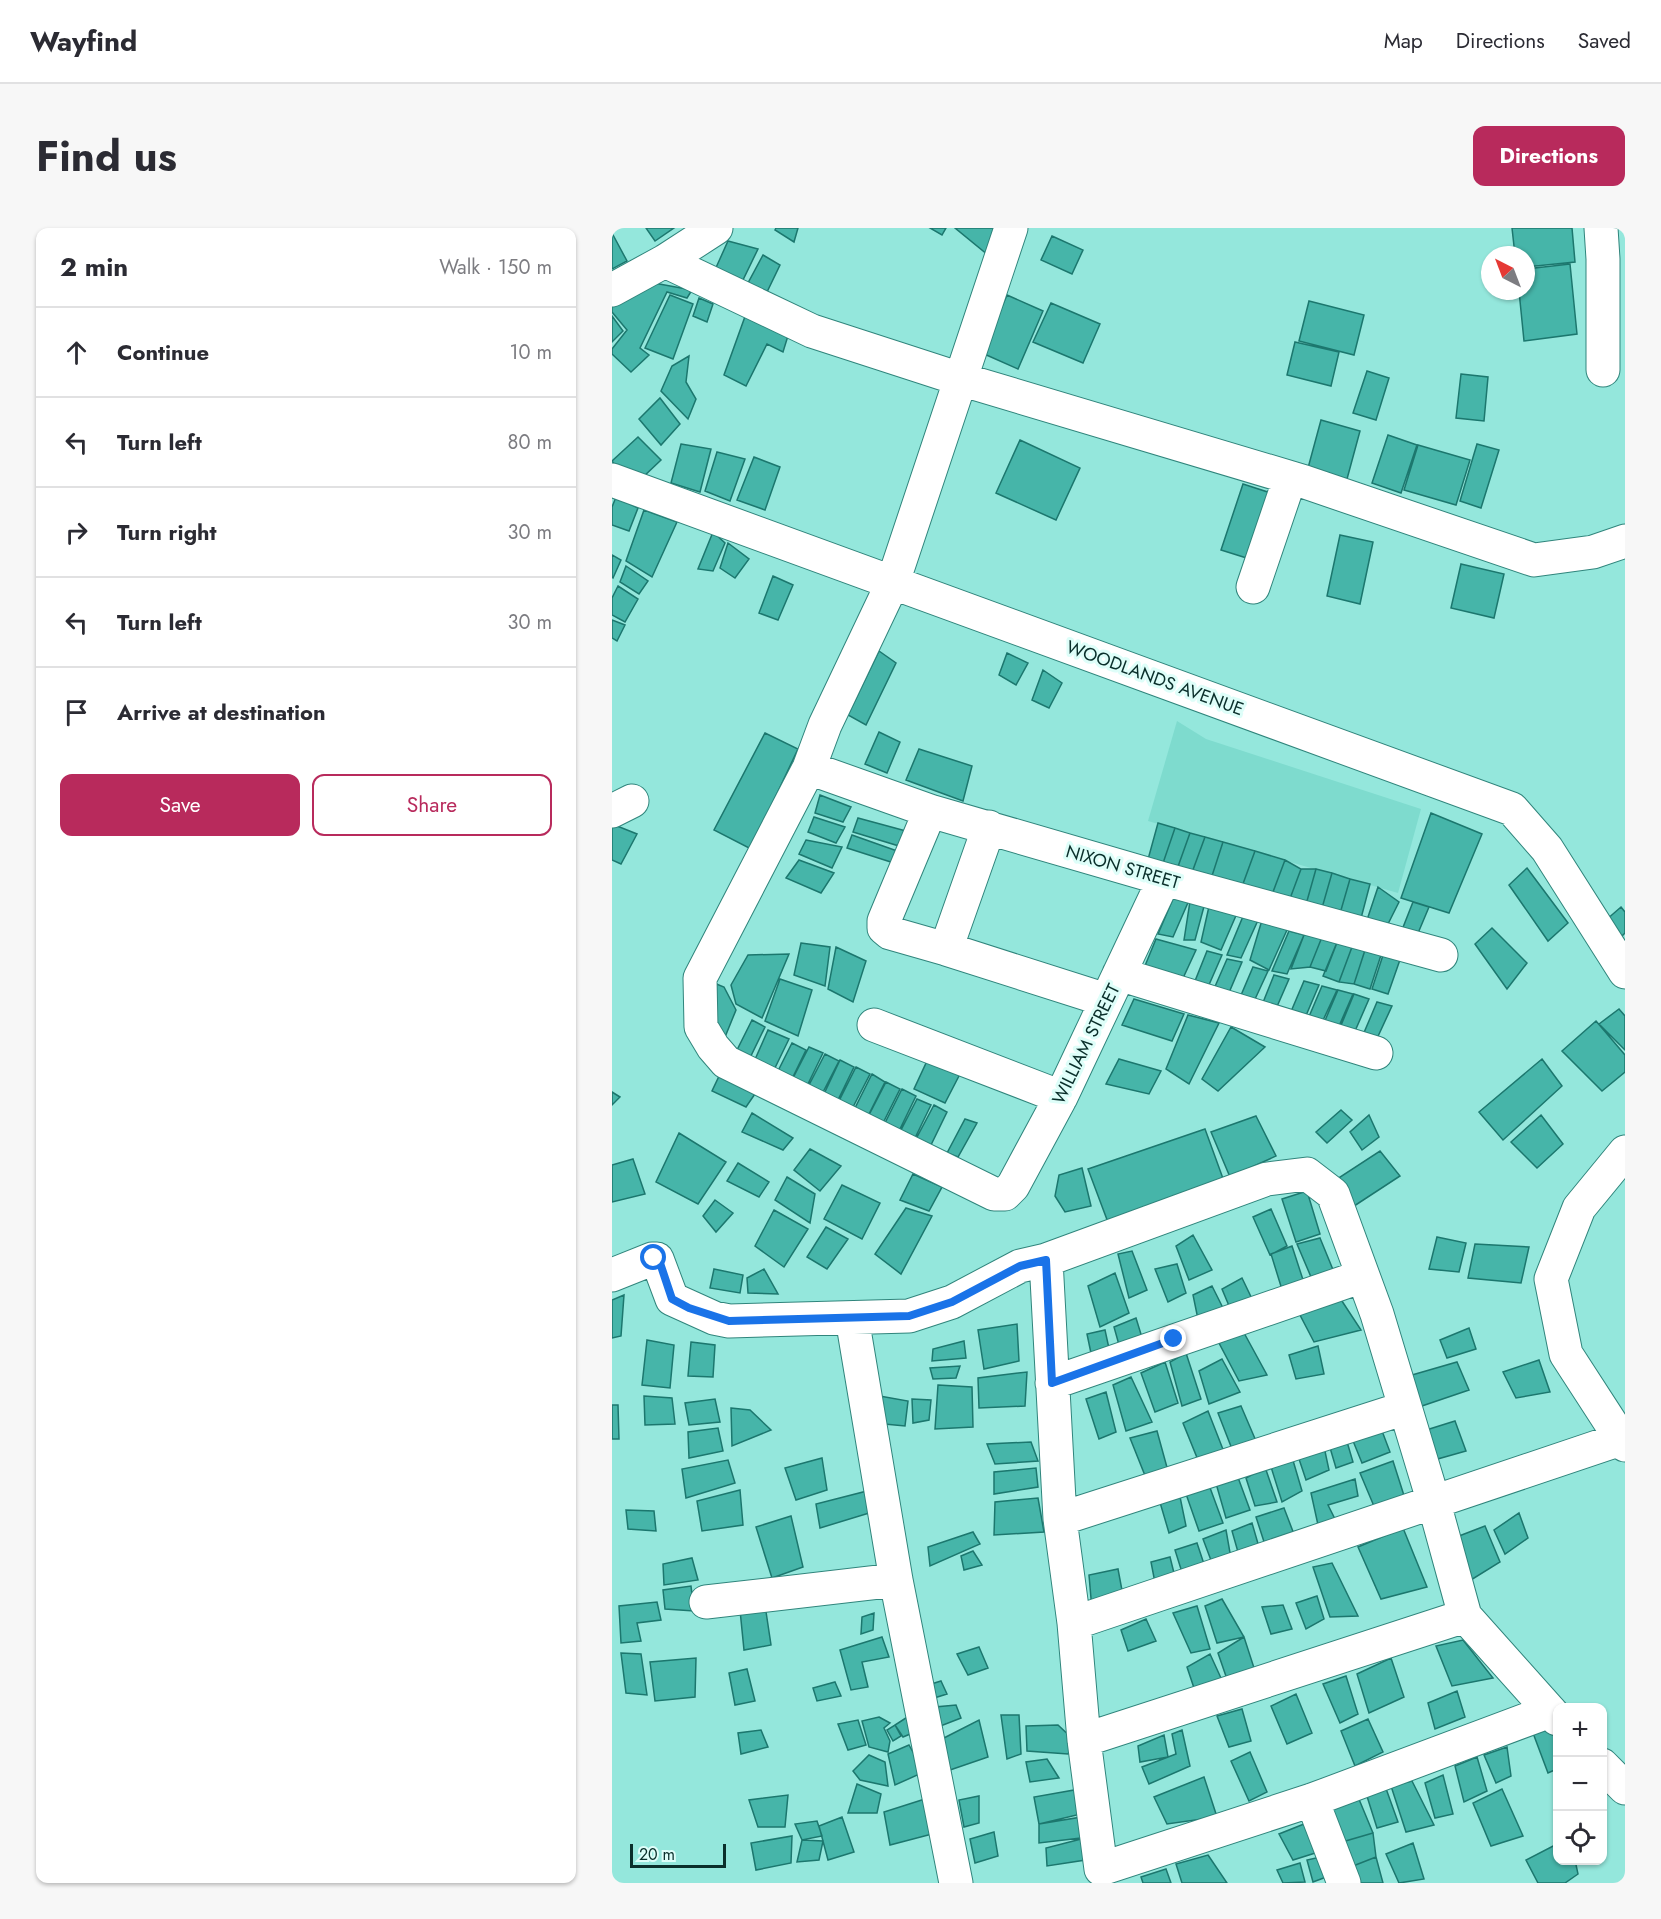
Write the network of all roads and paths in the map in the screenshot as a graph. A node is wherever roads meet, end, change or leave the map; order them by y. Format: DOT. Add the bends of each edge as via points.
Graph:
graph roads {
  1 [pos="716,228"];
  2 [pos="1011,228"];
  3 [pos="1601,228"];
  4 [pos="665,261"];
  5 [pos="612,290"];
  6 [pos="1603,370"];
  7 [pos="960,380"];
  8 [pos="1290,478"];
  9 [pos="612,480"];
  10 [pos="1625,541"];
  11 [pos="893,582"];
  12 [pos="1253,587"];
  13 [pos="808,768"];
  14 [pos="930,811"];
  15 [pos="989,828"];
  16 [pos="1164,879"];
  17 [pos="946,949"];
  18 [pos="1441,955"];
  19 [pos="1618,962"];
  20 [pos="1113,987"];
  21 [pos="874,1025"];
  22 [pos="1376,1053"];
  23 [pos="1061,1097"];
  24 [pos="1625,1152"];
  25 [pos="1046,1260"];
  26 [pos="612,1275"];
  27 [pos="1362,1276"];
  28 [pos="852,1318"];
  29 [pos="1052,1383"];
  30 [pos="1405,1408"];
  31 [pos="1623,1442"];
  32 [pos="1434,1503"];
  33 [pos="1060,1519"];
  34 [pos="896,1580"];
  35 [pos="706,1602"];
  36 [pos="1464,1616"];
  37 [pos="1074,1623"];
  38 [pos="1553,1714"];
  39 [pos="1553,1715"];
  40 [pos="1084,1740"];
  41 [pos="1607,1770"];
  42 [pos="1625,1788"];
  43 [pos="1312,1800"];
  44 [pos="956,1883"];
  45 [pos="1344,1883"];
  1 -- 4 [label="street"];
  2 -- 7 [label="street"];
  3 -- 6 [label="street"];
  4 -- 5 [label="street"];
  4 -- 7 [label="street" via="812,331"];
  7 -- 8 [label="street"];
  7 -- 11 [label="street"];
  8 -- 10 [label="street" via="1534,560 1593,552"];
  8 -- 12 [label="street"];
  9 -- 11 [label="street, WOODLANDS AVENUE"];
  11 -- 13 [label="street"];
  11 -- 19 [label="street, WOODLANDS AVENUE" via="1512,809 1547,849"];
  13 -- 14 [label="street, NIXON STREET"];
  13 -- 23 [label="street, WILLIAM STREET" via="700,978 701,1027 713,1047 726,1062 994,1194 1005,1194 1013,1186"];
  14 -- 15 [label="street, NIXON STREET"];
  14 -- 17 [label="street" via="884,928"];
  15 -- 16 [label="street, NIXON STREET"];
  15 -- 17 [label="street"];
  16 -- 18 [label="street, NIXON STREET"];
  16 -- 20 [label="street, WILLIAM STREET"];
  17 -- 20 [label="street"];
  20 -- 22 [label="street"];
  20 -- 23 [label="street, WILLIAM STREET"];
  21 -- 23 [label="street"];
  24 -- 31 [label="street" via="1579,1208 1551,1280 1566,1354"];
  25 -- 27 [label="street" via="1267,1179 1307,1174 1334,1194"];
  25 -- 28 [label="street" via="1020,1266 972,1293 930,1310 909,1316"];
  25 -- 29 [label="street"];
  26 -- 28 [label="street" via="657,1259 672,1299 729,1321"];
  27 -- 29 [label="street"];
  27 -- 30 [label="street"];
  28 -- 34 [label="street"];
  29 -- 33 [label="street"];
  30 -- 32 [label="street"];
  30 -- 33 [label="street"];
  31 -- 32 [label="street"];
  32 -- 36 [label="street"];
  32 -- 37 [label="street"];
  33 -- 37 [label="street"];
  34 -- 35 [label="street"];
  34 -- 44 [label="street"];
  36 -- 38 [label="street"];
  36 -- 40 [label="street"];
  37 -- 40 [label="street"];
  39 -- 43 [label="street"];
  40 -- 43 [label="street" via="1101,1869"];
  41 -- 42 [label="street"];
  43 -- 45 [label="street"];
}
